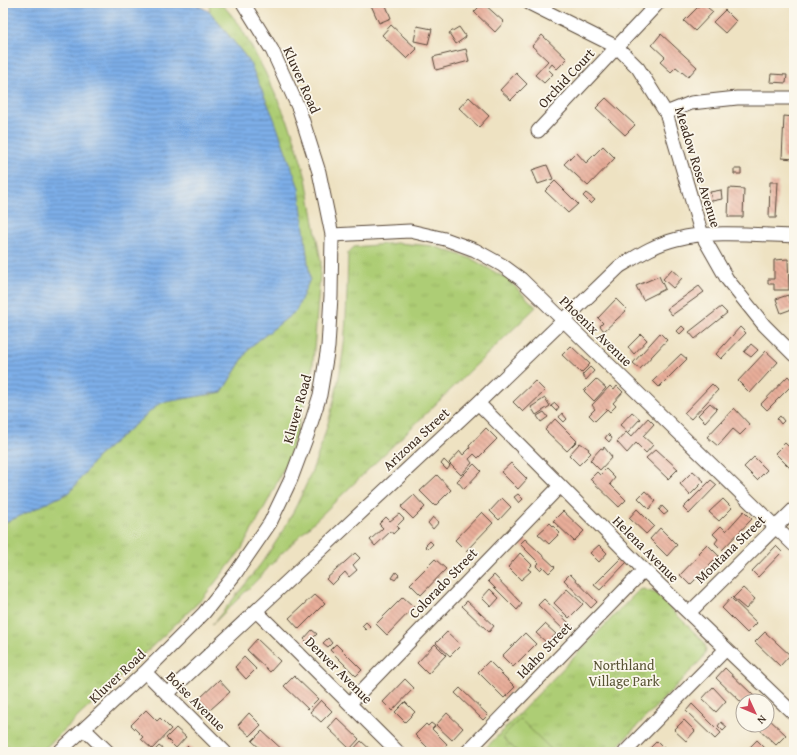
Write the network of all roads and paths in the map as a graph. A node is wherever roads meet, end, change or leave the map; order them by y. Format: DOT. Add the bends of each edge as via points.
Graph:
graph roads {
  1 [pos="243,3"];
  2 [pos="529,3"];
  3 [pos="658,3"];
  4 [pos="617,47"];
  5 [pos="794,98"];
  6 [pos="666,113"];
  7 [pos="538,131"];
  8 [pos="332,235"];
  9 [pos="702,235"];
  10 [pos="794,236"];
  11 [pos="563,321"];
  12 [pos="794,356"];
  13 [pos="478,403"];
  14 [pos="560,486"];
  15 [pos="794,509"];
  16 [pos="776,527"];
  17 [pos="794,545"];
  18 [pos="644,570"];
  19 [pos="256,611"];
  20 [pos="688,613"];
  21 [pos="726,649"];
  22 [pos="145,672"];
  23 [pos="167,694"];
  24 [pos="350,703"];
  25 [pos="794,714"];
  26 [pos="84,729"];
  27 [pos="59,752"];
  28 [pos="108,752"];
  29 [pos="225,752"];
  30 [pos="398,752"];
  31 [pos="467,752"];
  32 [pos="625,752"];
  1 -- 8 [label="street, Kluver Road" via="272,50 299,109 319,172"];
  2 -- 4 [label="street, Meadow Rose Avenue"];
  3 -- 4 [label="street, Orchid Court"];
  4 -- 6 [label="street, Meadow Rose Avenue" via="638,68"];
  4 -- 7 [label="street, Orchid Court"];
  5 -- 6 [label="street" via="737,98 691,102"];
  6 -- 9 [label="street, Meadow Rose Avenue"];
  8 -- 11 [label="street, Phoenix Avenue" via="410,231 444,239 474,250 521,279"];
  8 -- 22 [label="street, Kluver Road" via="328,347 320,395 291,479 270,523 235,574 204,613"];
  9 -- 10 [label="street, Arizona Street"];
  9 -- 11 [label="street, Arizona Street" via="677,238 645,250 618,267"];
  9 -- 12 [label="street, Meadow Rose Avenue" via="727,279 764,325"];
  11 -- 13 [label="street, Arizona Street"];
  11 -- 16 [label="street, Phoenix Avenue"];
  13 -- 14 [label="street, Helena Avenue"];
  13 -- 19 [label="street, Arizona Street"];
  14 -- 18 [label="street, Helena Avenue"];
  14 -- 24 [label="street, Colorado Street"];
  15 -- 16 [label="street, Montana Street"];
  16 -- 17 [label="street, Phoenix Avenue"];
  16 -- 20 [label="street, Montana Street"];
  18 -- 20 [label="street, Helena Avenue"];
  18 -- 31 [label="street, Idaho Street"];
  19 -- 23 [label="street, Arizona Street"];
  19 -- 24 [label="street, Denver Avenue"];
  20 -- 21 [label="street, Helena Avenue"];
  21 -- 25 [label="street, Helena Avenue"];
  21 -- 32 [label="street"];
  22 -- 23 [label="street, Boise Avenue"];
  22 -- 26 [label="street, Kluver Road"];
  23 -- 29 [label="street, Boise Avenue"];
  24 -- 30 [label="street, Denver Avenue"];
  26 -- 27 [label="street, Kluver Road"];
  26 -- 28 [label="street"];
}
